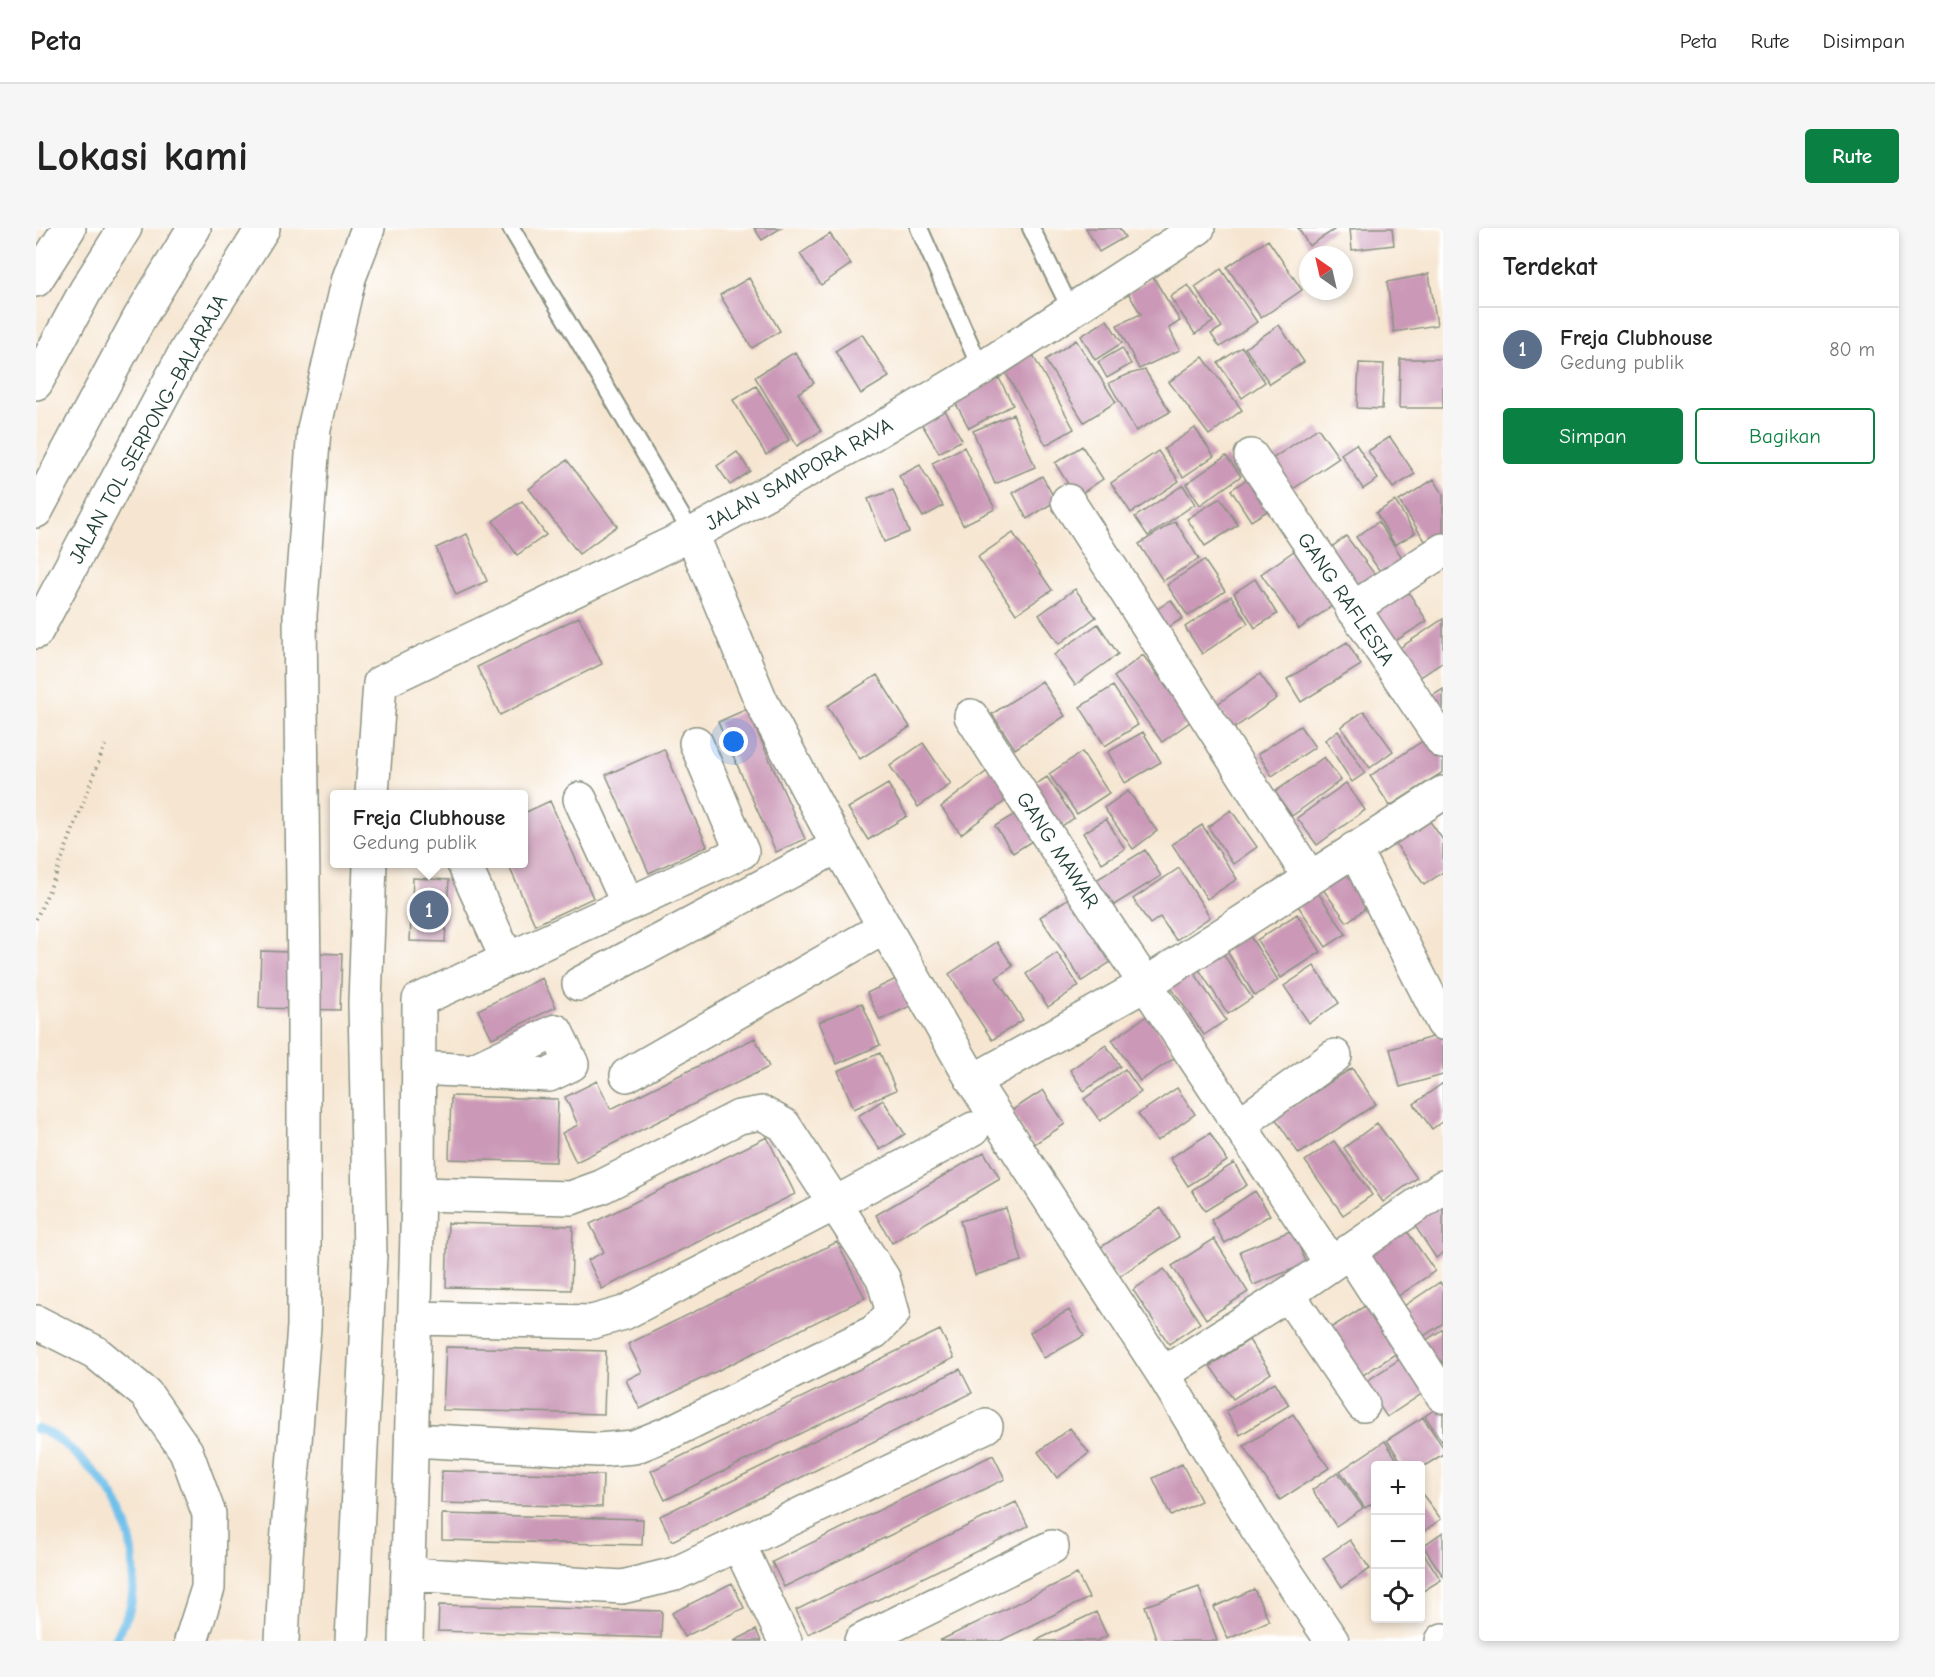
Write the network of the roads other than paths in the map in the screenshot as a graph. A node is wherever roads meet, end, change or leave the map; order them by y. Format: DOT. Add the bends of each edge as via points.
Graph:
graph roads {
  1 [pos="69,228"];
  2 [pos="125,228"];
  3 [pos="194,228"];
  4 [pos="263,228"];
  5 [pos="368,228"];
  6 [pos="511,228"];
  7 [pos="920,228"];
  8 [pos="1030,228"];
  9 [pos="1198,228"];
  10 [pos="36,280"];
  11 [pos="1071,310"];
  12 [pos="981,369"];
  13 [pos="36,383"];
  14 [pos="1251,456"];
  15 [pos="1068,501"];
  16 [pos="36,511"];
  17 [pos="692,534"];
  18 [pos="1443,550"];
  19 [pos="1352,609"];
  20 [pos="36,632"];
  21 [pos="971,716"];
  22 [pos="1443,742"];
  23 [pos="696,743"];
  24 [pos="372,790"];
  25 [pos="1443,793"];
  26 [pos="580,799"];
  27 [pos="838,846"];
  28 [pos="1354,849"];
  29 [pos="370,868"];
  30 [pos="466,868"];
  31 [pos="1310,878"];
  32 [pos="628,904"];
  33 [pos="885,927"];
  34 [pos="507,959"];
  35 [pos="579,984"];
  36 [pos="1146,984"];
  37 [pos="1443,1023"];
  38 [pos="1335,1056"];
  39 [pos="419,1068"];
  40 [pos="472,1071"];
  41 [pos="627,1075"];
  42 [pos="974,1081"];
  43 [pos="1240,1124"];
  44 [pos="973,1129"];
  45 [pos="1443,1186"];
  46 [pos="418,1194"];
  47 [pos="836,1203"];
  48 [pos="1340,1257"];
  49 [pos="1288,1294"];
  50 [pos="416,1318"];
  51 [pos="36,1322"];
  52 [pos="1163,1374"];
  53 [pos="1443,1396"];
  54 [pos="1363,1405"];
  55 [pos="986,1426"];
  56 [pos="412,1440"];
  57 [pos="739,1545"];
  58 [pos="1052,1547"];
  59 [pos="286,1557"];
  60 [pos="408,1574"];
  61 [pos="191,1641"];
  62 [pos="272,1641"];
  63 [pos="282,1641"];
  64 [pos="352,1641"];
  65 [pos="406,1641"];
  66 [pos="785,1641"];
  67 [pos="861,1641"];
  68 [pos="1332,1641"];
  1 -- 10 [label="main road"];
  2 -- 13 [label="main road"];
  3 -- 16 [label="main road" via="140,317"];
  4 -- 20 [label="main road, JALAN TOL SERPONG–BALARAJA" via="188,349"];
  5 -- 59 [label="main road" via="349,278 314,429 300,615 304,1326"];
  6 -- 17 [label="lane"];
  7 -- 12 [label="lane"];
  8 -- 11 [label="lane"];
  9 -- 11 [label="main road, JALAN SAMPORA RAYA"];
  11 -- 12 [label="main road, JALAN SAMPORA RAYA"];
  12 -- 17 [label="main road, JALAN SAMPORA RAYA"];
  14 -- 19 [label="main road, GANG RAFLESIA"];
  15 -- 31 [label="main road"];
  17 -- 24 [label="main road, JALAN SAMPORA RAYA" via="380,683"];
  17 -- 27 [label="main road" via="761,701"];
  18 -- 19 [label="main road"];
  19 -- 22 [label="main road, GANG RAFLESIA"];
  21 -- 36 [label="main road, GANG MAWAR"];
  23 -- 32 [label="main road" via="742,852"];
  25 -- 28 [label="main road"];
  26 -- 32 [label="main road"];
  27 -- 33 [label="main road"];
  27 -- 35 [label="main road"];
  28 -- 31 [label="main road"];
  28 -- 37 [label="main road"];
  29 -- 64 [label="main road" via="365,1002 370,1254"];
  30 -- 34 [label="main road"];
  31 -- 36 [label="main road"];
  32 -- 34 [label="main road"];
  33 -- 41 [label="main road"];
  33 -- 42 [label="main road"];
  34 -- 39 [label="main road" via="419,1000"];
  36 -- 42 [label="main road"];
  36 -- 43 [label="main road, GANG MAWAR"];
  38 -- 43 [label="main road"];
  39 -- 40 [label="main road"];
  39 -- 46 [label="main road"];
  42 -- 52 [label="main road"];
  43 -- 48 [label="main road, GANG MAWAR"];
  44 -- 47 [label="main road"];
  45 -- 48 [label="main road"];
  46 -- 47 [label="main road" via="571,1198 601,1188 739,1117 762,1113 784,1125"];
  46 -- 50 [label="main road"];
  47 -- 50 [label="main road" via="624,1313 592,1322"];
  47 -- 56 [label="main road" via="883,1278 893,1313 874,1332 634,1447 598,1450"];
  48 -- 49 [label="main road"];
  48 -- 53 [label="main road, GANG MAWAR"];
  49 -- 52 [label="main road"];
  49 -- 54 [label="main road"];
  50 -- 56 [label="main road"];
  51 -- 61 [label="main road" via="94,1352 146,1394 186,1451 209,1514 208,1588"];
  52 -- 68 [label="main road" via="1256,1527"];
  55 -- 57 [label="main road"];
  56 -- 60 [label="main road"];
  57 -- 60 [label="main road" via="675,1574 622,1587"];
  57 -- 66 [label="main road"];
  58 -- 67 [label="main road"];
  59 -- 62 [label="main road"];
  59 -- 63 [label="main road"];
  60 -- 65 [label="main road"];
}
